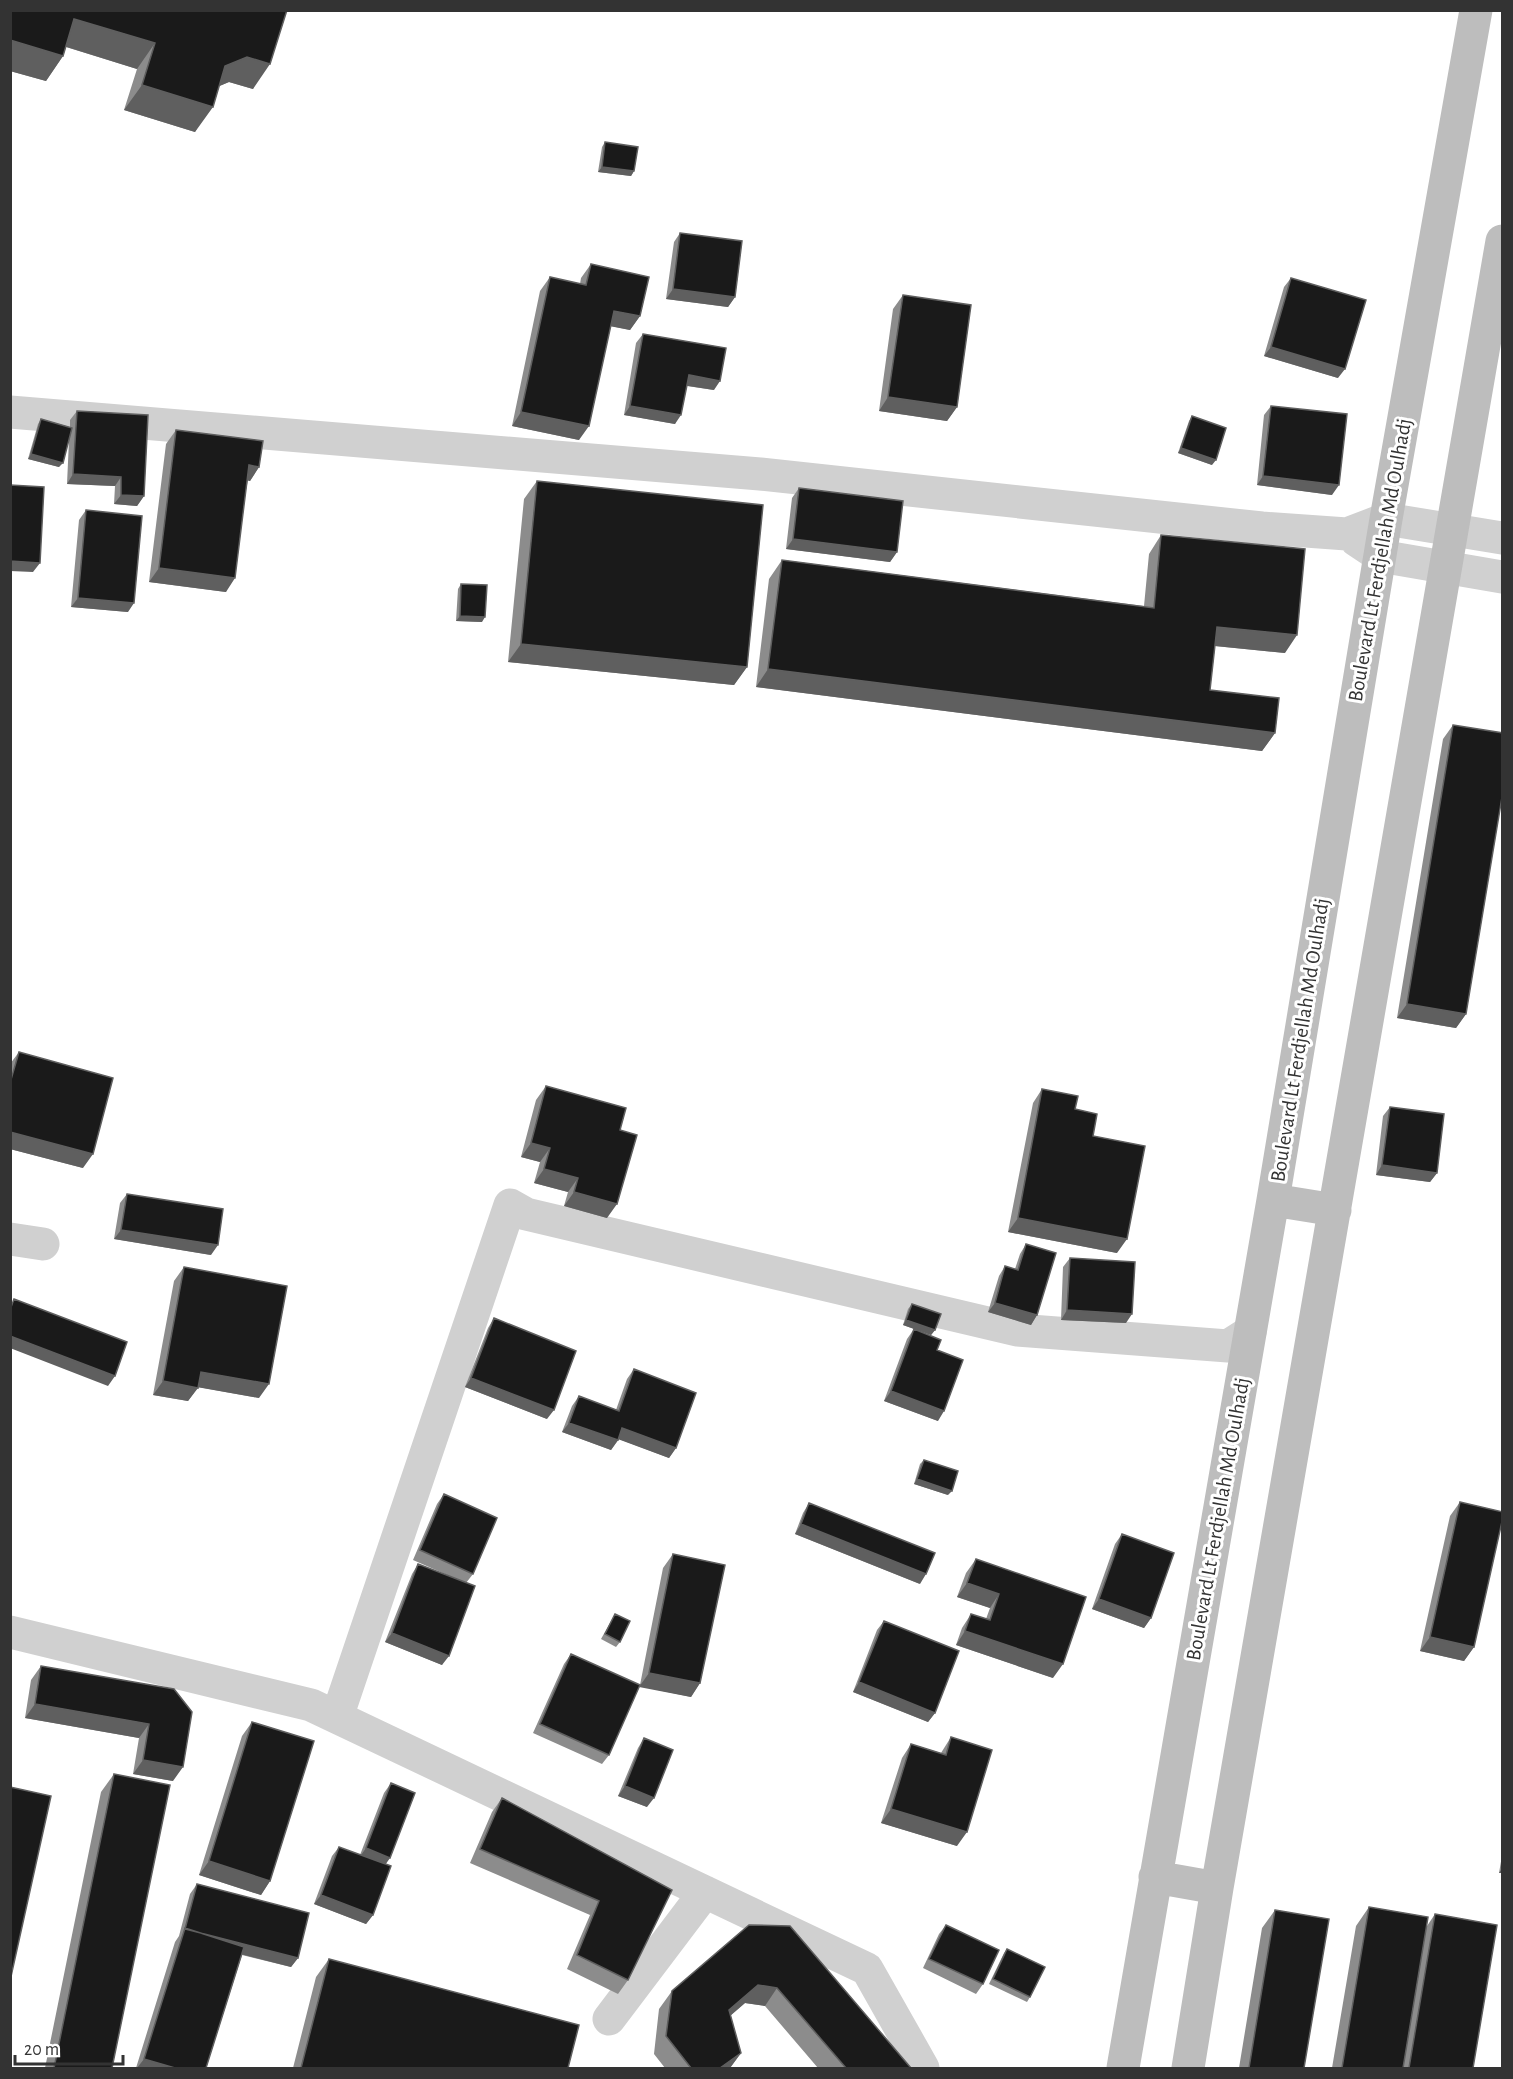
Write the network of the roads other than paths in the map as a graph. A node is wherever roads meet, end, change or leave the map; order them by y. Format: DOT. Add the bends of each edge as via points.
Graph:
graph roads {
  1 [pos="1476,10"];
  2 [pos="1503,241"];
  3 [pos="10,412"];
  4 [pos="1386,519"];
  5 [pos="1452,530"];
  6 [pos="1347,534"];
  7 [pos="1503,538"];
  8 [pos="1380,556"];
  9 [pos="1446,567"];
  10 [pos="1503,577"];
  11 [pos="1273,1200"];
  12 [pos="1335,1210"];
  13 [pos="10,1239"];
  14 [pos="43,1244"];
  15 [pos="1250,1332"];
  16 [pos="10,1632"];
  17 [pos="337,1717"];
  18 [pos="1155,1878"];
  19 [pos="1217,1888"];
  20 [pos="705,1892"];
  21 [pos="609,2019"];
  22 [pos="923,2068"];
  23 [pos="1123,2068"];
  24 [pos="1188,2068"];
  1 -- 4 [label="street, Boulevard Lt Ferdjellah Md Oulhadj"];
  2 -- 5 [label="street"];
  3 -- 6 [label="street" via="760,474"];
  4 -- 5 [label="street"];
  4 -- 6 [label="street"];
  4 -- 8 [label="street, Boulevard Lt Ferdjellah Md Oulhadj"];
  5 -- 7 [label="street"];
  5 -- 9 [label="street"];
  6 -- 8 [label="street"];
  8 -- 9 [label="street"];
  8 -- 11 [label="street, Boulevard Lt Ferdjellah Md Oulhadj"];
  9 -- 10 [label="street"];
  9 -- 12 [label="street"];
  11 -- 12 [label="street"];
  11 -- 15 [label="street, Boulevard Lt Ferdjellah Md Oulhadj"];
  12 -- 19 [label="street"];
  13 -- 14 [label="street"];
  15 -- 17 [label="street" via="1228,1346 1017,1330 526,1214 510,1205"];
  15 -- 18 [label="street, Boulevard Lt Ferdjellah Md Oulhadj"];
  16 -- 17 [label="street" via="311,1705"];
  17 -- 20 [label="street"];
  18 -- 19 [label="street"];
  18 -- 23 [label="street, Boulevard Lt Ferdjellah Md Oulhadj"];
  19 -- 24 [label="street"];
  20 -- 21 [label="street"];
  20 -- 22 [label="street" via="867,1969"];
}
